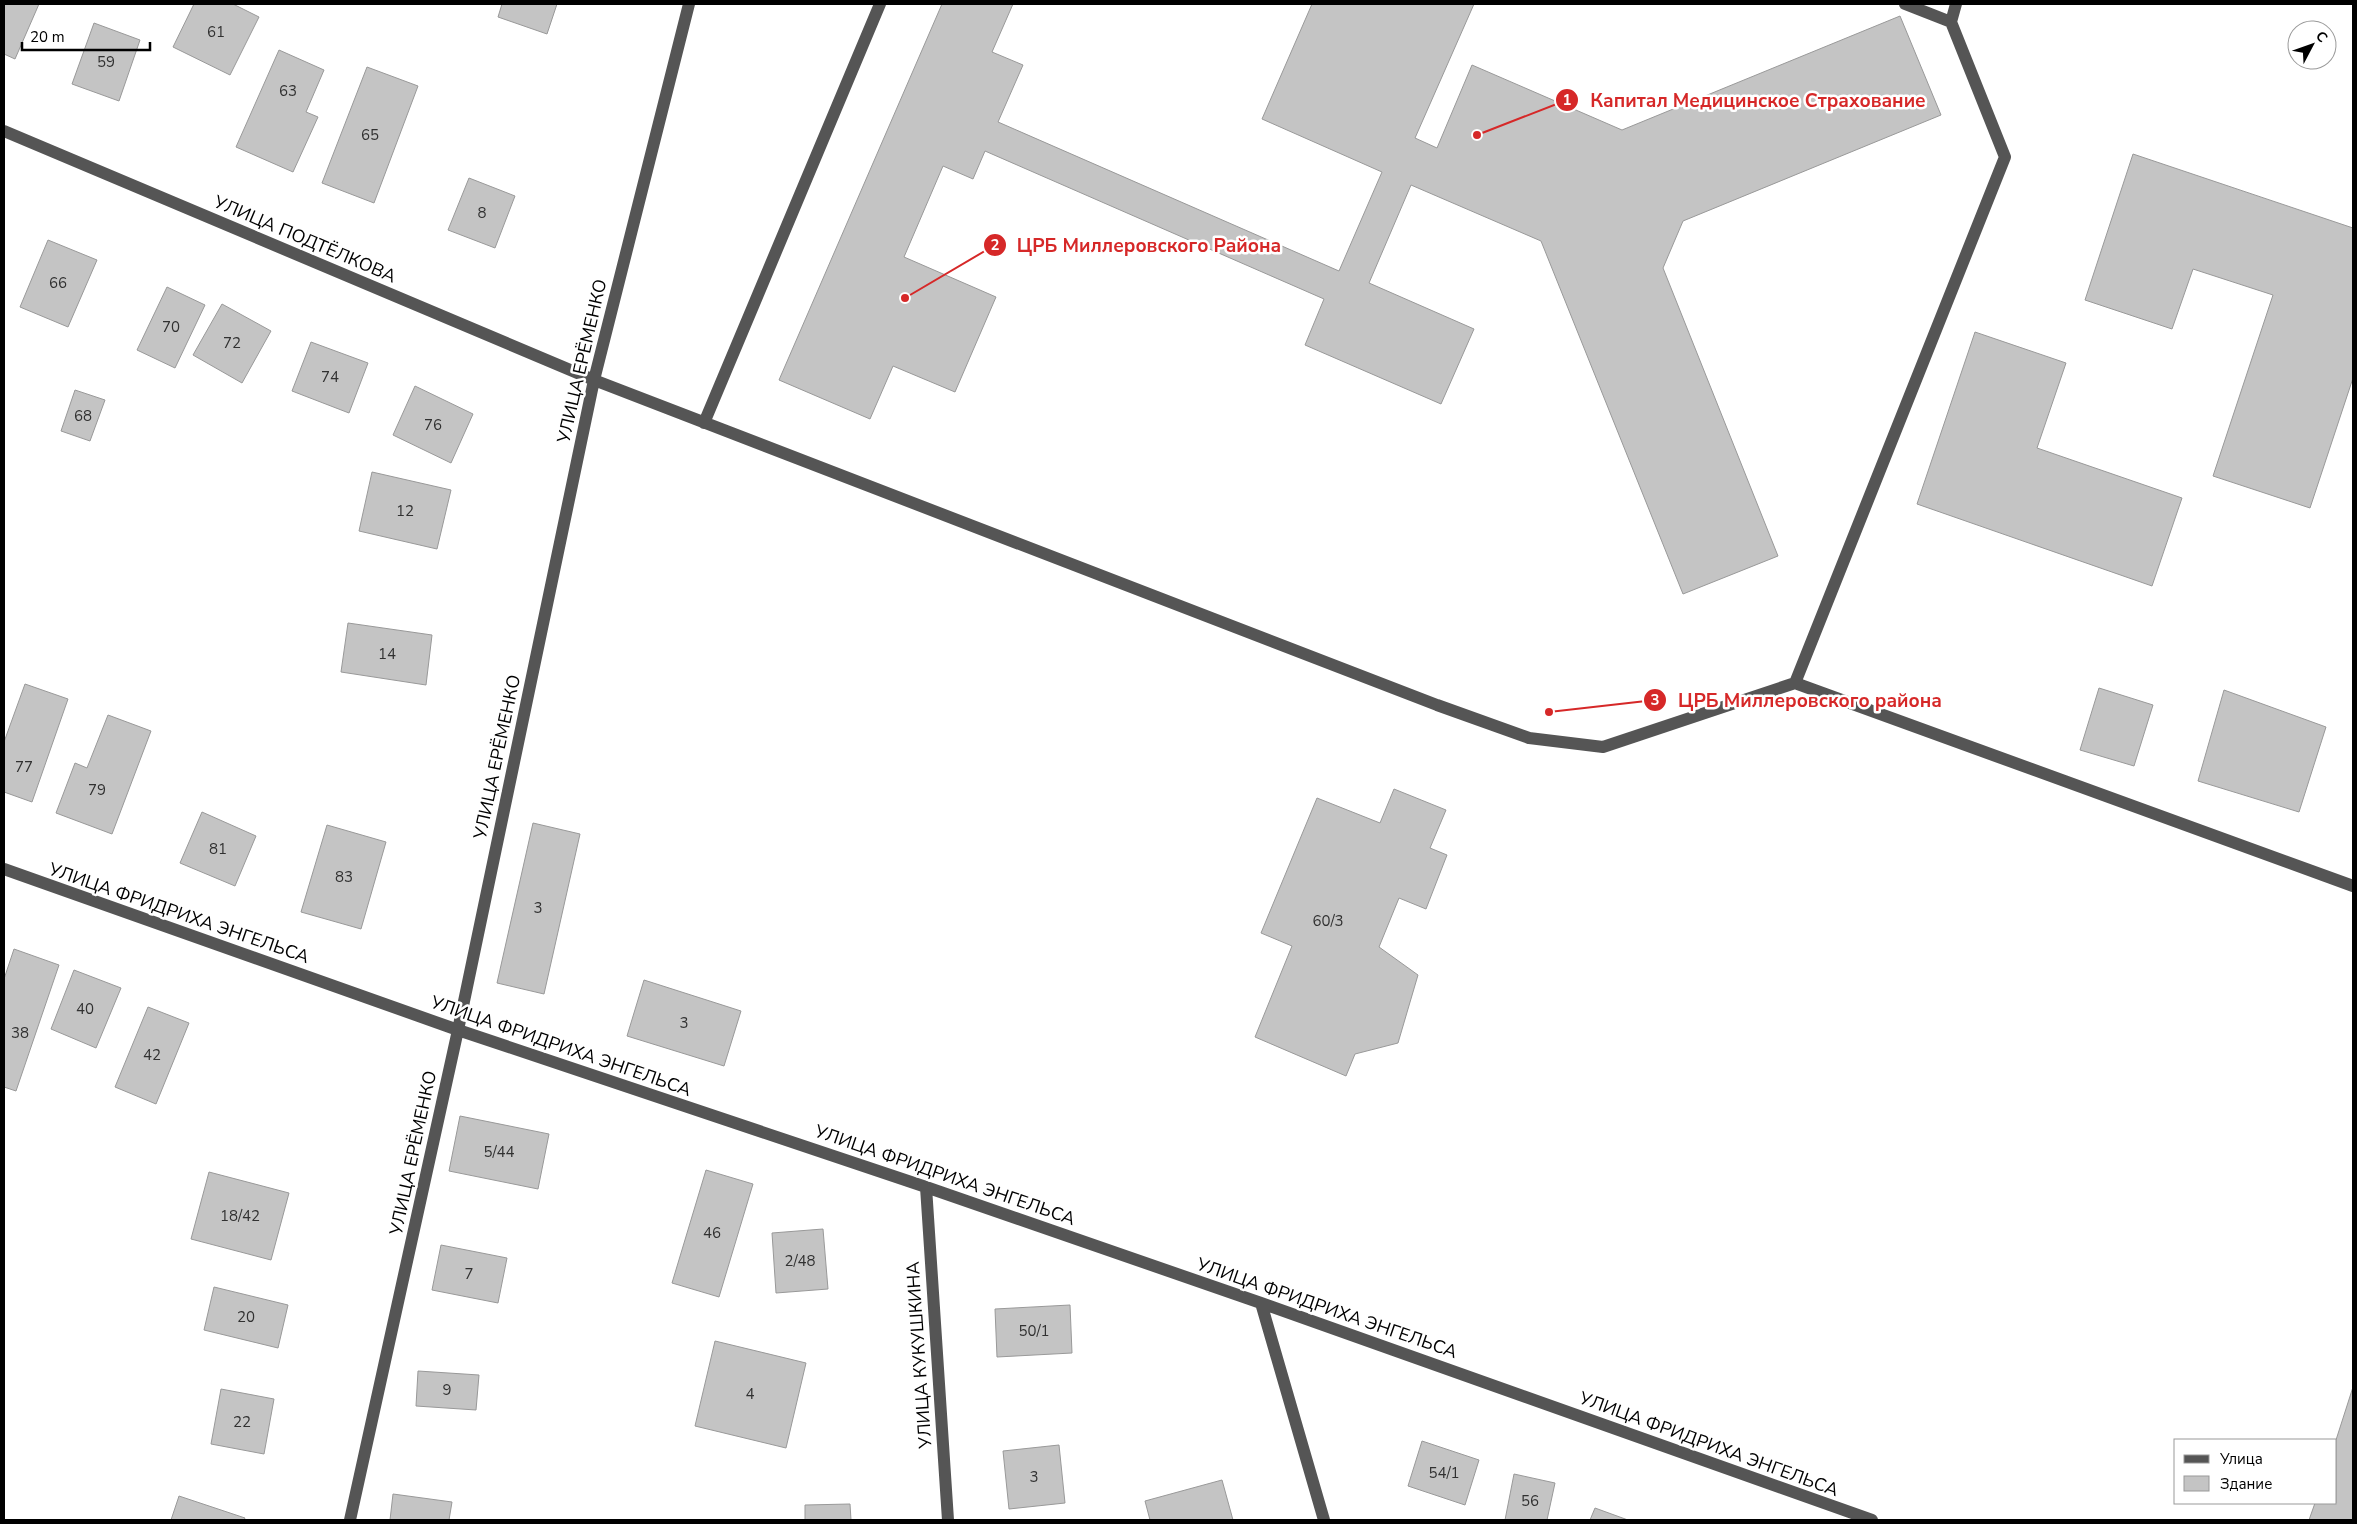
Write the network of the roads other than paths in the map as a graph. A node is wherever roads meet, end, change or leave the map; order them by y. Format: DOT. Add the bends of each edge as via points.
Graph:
graph roads {
  1 [pos="689,4"];
  2 [pos="880,4"];
  3 [pos="1905,4"];
  4 [pos="1956,4"];
  5 [pos="1951,22"];
  6 [pos="4,131"];
  7 [pos="594,380"];
  8 [pos="704,423"];
  9 [pos="1795,683"];
  10 [pos="4,869"];
  11 [pos="2353,886"];
  12 [pos="458,1030"];
  13 [pos="926,1187"];
  14 [pos="1261,1303"];
  15 [pos="350,1520"];
  16 [pos="948,1520"];
  17 [pos="1324,1520"];
  18 [pos="1872,1520"];
  1 -- 7 [label="street, УЛИЦА ЕРЁМЕНКО"];
  2 -- 8 [label="street"];
  3 -- 5 [label="street"];
  4 -- 5 [label="street"];
  5 -- 9 [label="street" via="2004,157"];
  6 -- 7 [label="street, УЛИЦА ПОДТЁЛКОВА"];
  7 -- 8 [label="street, УЛИЦА ПОДТЁЛКОВА"];
  7 -- 12 [label="street, УЛИЦА ЕРЁМЕНКО"];
  8 -- 9 [label="street, УЛИЦА ПОДТЁЛКОВА" via="1529,738 1603,747"];
  9 -- 11 [label="street"];
  10 -- 12 [label="street, УЛИЦА ФРИДРИХА ЭНГЕЛЬСА"];
  12 -- 13 [label="street, УЛИЦА ФРИДРИХА ЭНГЕЛЬСА"];
  12 -- 15 [label="street, УЛИЦА ЕРЁМЕНКО"];
  13 -- 14 [label="street, УЛИЦА ФРИДРИХА ЭНГЕЛЬСА"];
  13 -- 16 [label="street, УЛИЦА КУКУШКИНА"];
  14 -- 17 [label="street"];
  14 -- 18 [label="street, УЛИЦА ФРИДРИХА ЭНГЕЛЬСА"];
}
